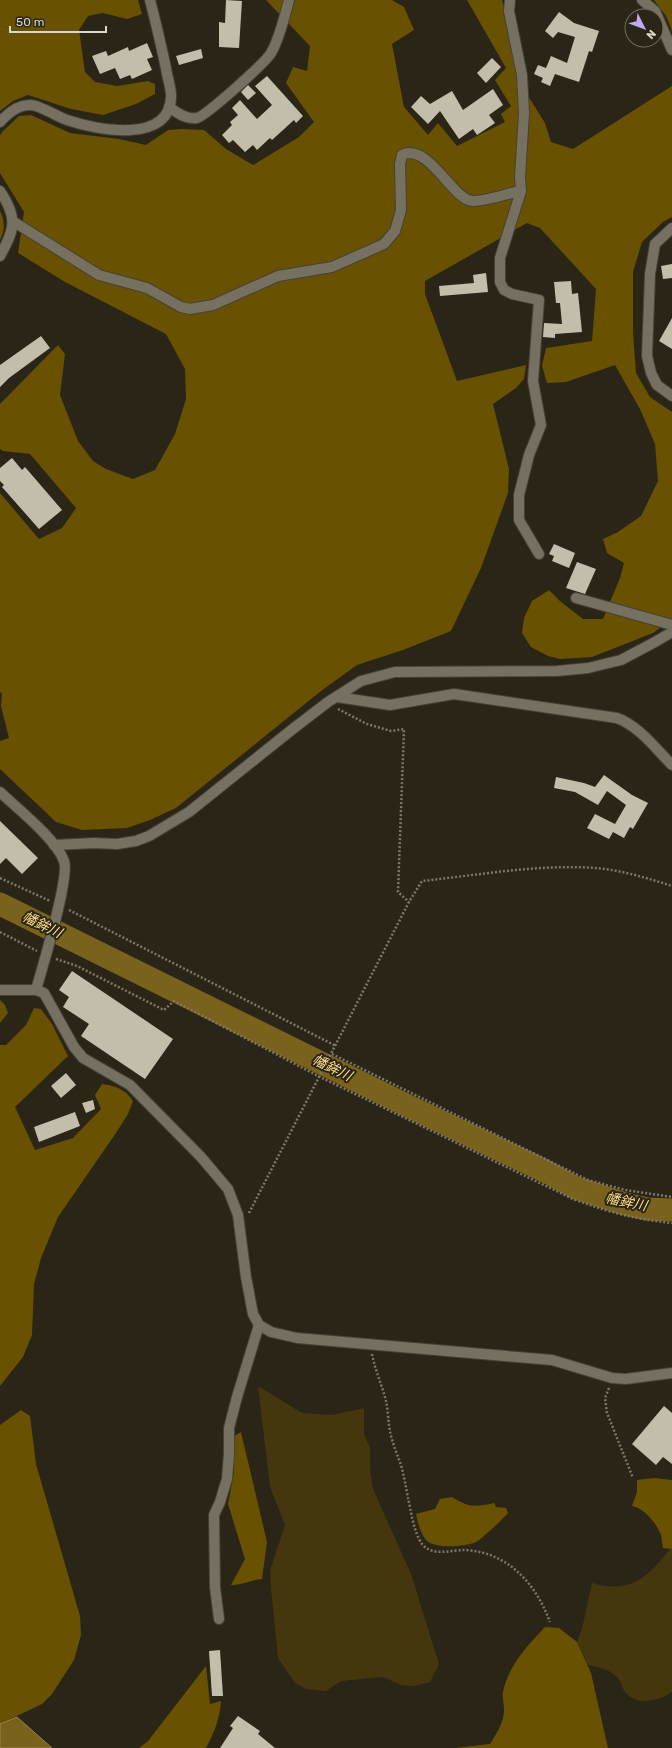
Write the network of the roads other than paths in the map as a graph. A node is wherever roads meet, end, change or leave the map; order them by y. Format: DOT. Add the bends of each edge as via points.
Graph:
graph roads {
  1 [pos="150,0"];
  2 [pos="289,0"];
  3 [pos="510,0"];
  4 [pos="642,0"];
  5 [pos="672,50"];
  6 [pos="169,107"];
  7 [pos="0,122"];
  8 [pos="0,191"];
  9 [pos="521,191"];
  10 [pos="14,222"];
  11 [pos="672,228"];
  12 [pos="0,256"];
  13 [pos="672,396"];
  14 [pos="539,554"];
  15 [pos="576,598"];
  16 [pos="672,625"];
  17 [pos="672,632"];
  18 [pos="338,697"];
  19 [pos="672,765"];
  20 [pos="0,792"];
  21 [pos="54,844"];
  22 [pos="0,990"];
  23 [pos="36,990"];
  24 [pos="258,1325"];
  25 [pos="672,1373"];
  26 [pos="219,1619"];
  1 -- 6 [label="street" via="171,95"];
  2 -- 6 [label="street" via="271,53 216,106 196,118 184,116"];
  3 -- 9 [label="street" via="509,11 522,75 524,113"];
  4 -- 5 [label="street" via="655,11"];
  6 -- 7 [label="street" via="166,116 160,122 138,130 92,126 68,120 32,105 20,106"];
  8 -- 10 [label="street"];
  9 -- 10 [label="street" via="472,201 464,198 416,153 408,152 402,155 400,164 400,210 395,231 384,244 332,267 278,276 213,305 190,309 147,288 99,275"];
  9 -- 14 [label="street" via="500,258 500,282 504,290 512,294 540,300 533,381 541,425 529,455 519,495 519,520"];
  10 -- 12 [label="street"];
  11 -- 13 [label="street" via="655,244 650,274 647,356 657,385"];
  15 -- 16 [label="street"];
  17 -- 18 [label="street" via="621,660 588,668 557,671 395,672 361,681"];
  18 -- 19 [label="street" via="390,705 454,694 617,718 627,721"];
  18 -- 21 [label="street" via="294,728 189,812 149,836 118,844"];
  20 -- 21 [label="street"];
  21 -- 23 [label="street" via="66,871"];
  22 -- 23 [label="street"];
  23 -- 24 [label="street" via="44,993 74,1047 83,1058 130,1086 201,1156 228,1189 240,1229 250,1299"];
  24 -- 25 [label="street" via="271,1332 297,1338 552,1360 612,1378 626,1379"];
  24 -- 26 [label="street" via="229,1428 227,1479 214,1515 215,1587"];
}
